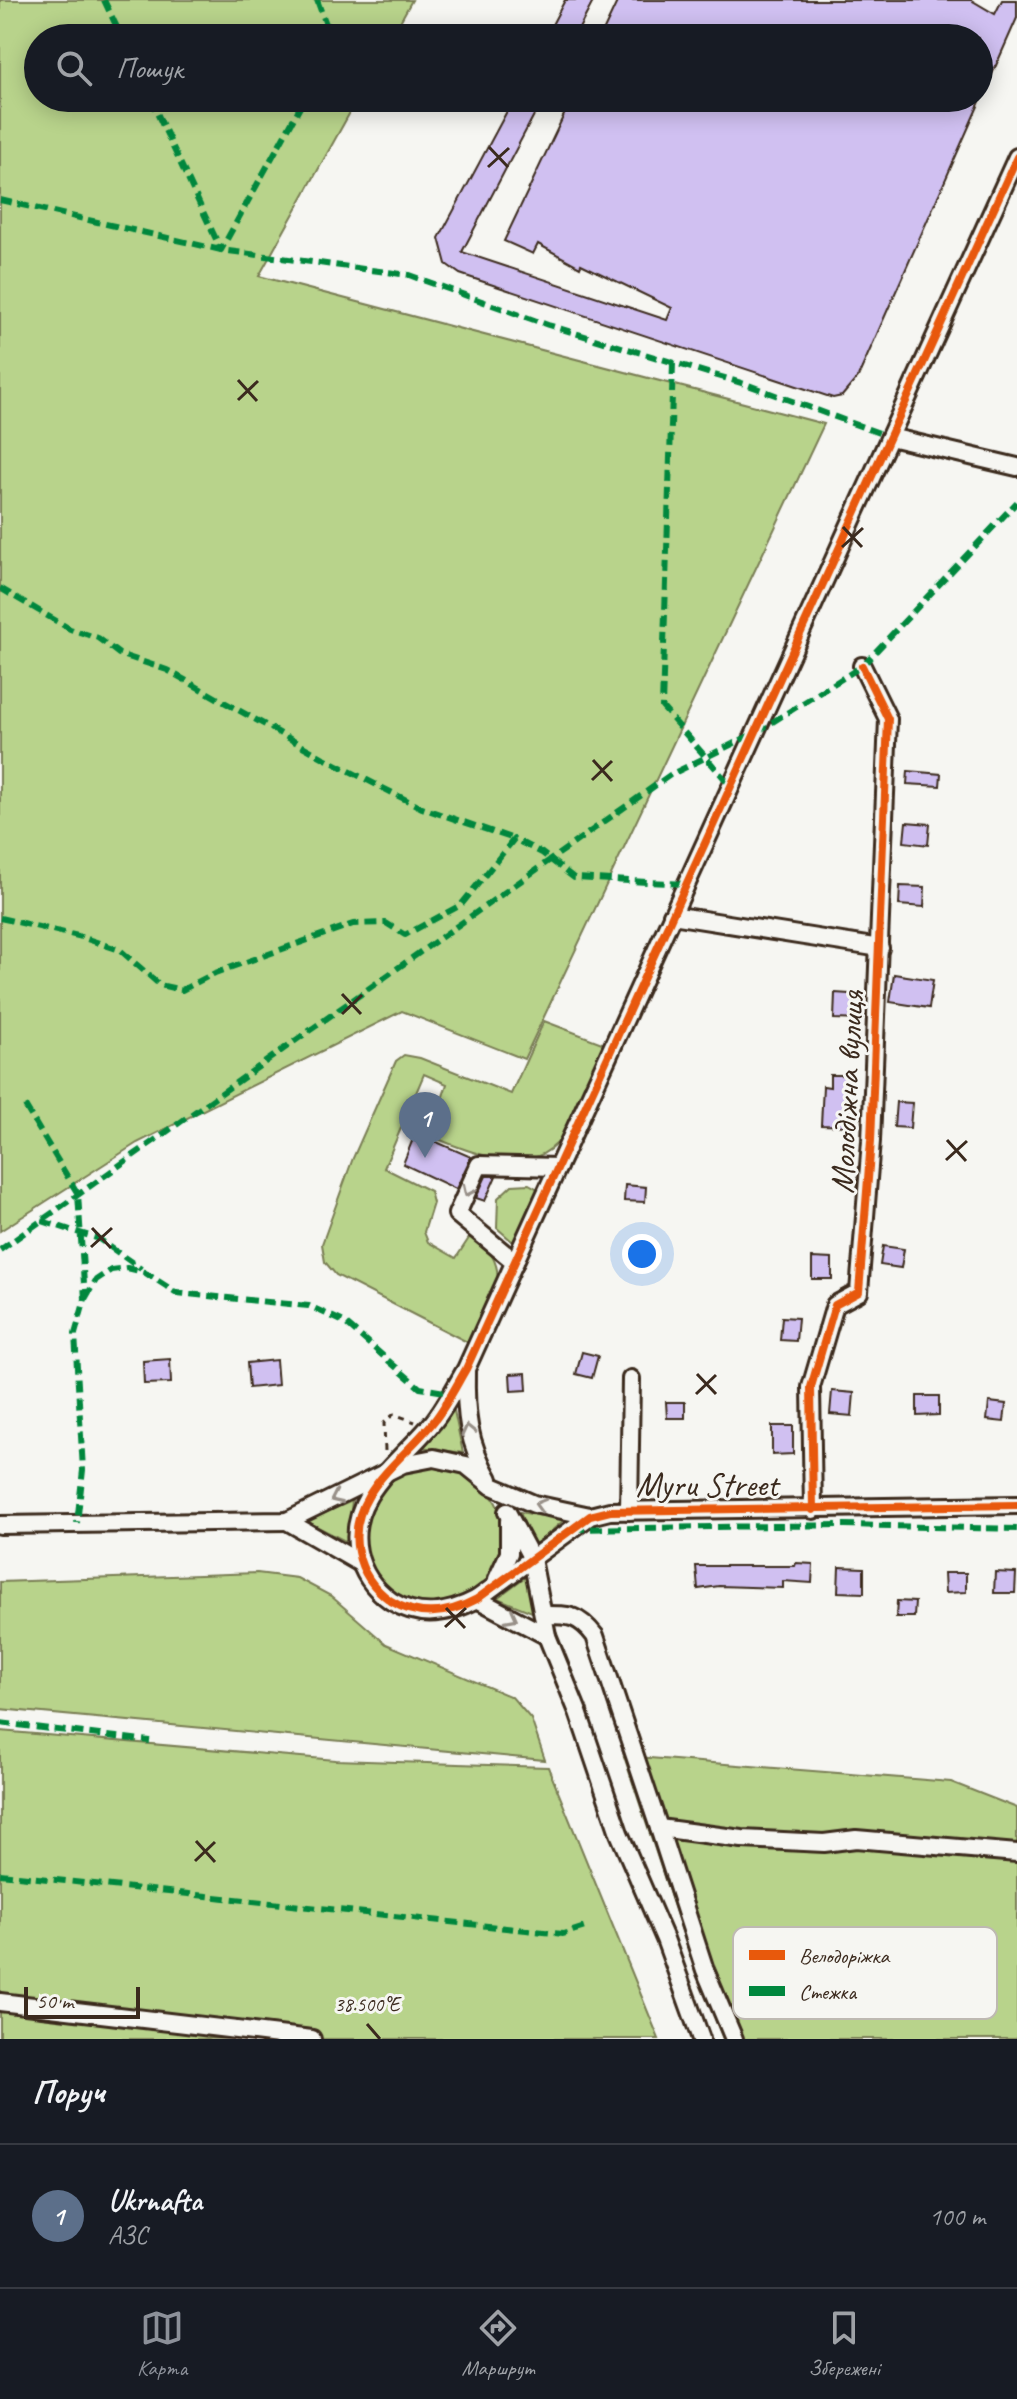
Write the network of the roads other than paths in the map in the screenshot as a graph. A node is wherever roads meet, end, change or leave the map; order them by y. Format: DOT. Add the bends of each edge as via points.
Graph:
graph roads {
  1 [pos="1017,157"];
  2 [pos="890,437"];
  3 [pos="1017,467"];
  4 [pos="862,666"];
  5 [pos="672,915"];
  6 [pos="880,948"];
  7 [pos="558,1167"];
  8 [pos="515,1262"];
  9 [pos="466,1369"];
  10 [pos="631,1379"];
  11 [pos="385,1467"];
  12 [pos="492,1486"];
  13 [pos="1017,1505"];
  14 [pos="813,1510"];
  15 [pos="629,1511"];
  16 [pos="507,1512"];
  17 [pos="590,1516"];
  18 [pos="287,1521"];
  19 [pos="0,1525"];
  20 [pos="532,1559"];
  21 [pos="360,1563"];
  22 [pos="494,1584"];
  23 [pos="477,1599"];
  24 [pos="543,1615"];
  25 [pos="547,1636"];
  26 [pos="659,1828"];
  27 [pos="1017,1853"];
  28 [pos="0,2002"];
  29 [pos="312,2039"];
  30 [pos="701,2039"];
  31 [pos="734,2039"];
  1 -- 2 [label="street"];
  2 -- 3 [label="street"];
  2 -- 5 [label="street"];
  4 -- 6 [label="street, Молодіжна вулиця" via="888,719"];
  5 -- 6 [label="street"];
  5 -- 7 [label="street"];
  6 -- 14 [label="street, Молодіжна вулиця" via="859,1292 835,1305 811,1387"];
  7 -- 8 [label="street"];
  7 -- 8 [label="street, one-way" via="479,1165 457,1214"];
  8 -- 9 [label="street"];
  9 -- 11 [label="street" via="429,1427"];
  12 -- 9 [label="street, one-way" via="465,1420"];
  10 -- 15 [label="street"];
  11 -- 12 [label="street" via="421,1459 449,1460 466,1465"];
  11 -- 18 [label="street, one-way"];
  11 -- 21 [label="street" via="357,1519"];
  12 -- 16 [label="street"];
  17 -- 12 [label="street, one-way" via="534,1504"];
  13 -- 14 [label="street, Myru Street"];
  14 -- 15 [label="street, Myru Street"];
  15 -- 17 [label="street, Myru Street"];
  16 -- 20 [label="street"];
  16 -- 22 [label="street" via="509,1553"];
  17 -- 20 [label="street"];
  18 -- 19 [label="street"];
  18 -- 21 [label="street"];
  20 -- 22 [label="street"];
  20 -- 24 [label="street"];
  21 -- 23 [label="street" via="383,1596 416,1612 457,1609"];
  22 -- 23 [label="street"];
  23 -- 25 [label="street, one-way"];
  24 -- 25 [label="street"];
  24 -- 26 [label="street" via="583,1620 595,1636"];
  25 -- 30 [label="street"];
  26 -- 27 [label="street" via="742,1839 856,1839"];
  26 -- 31 [label="street" via="705,1970"];
  28 -- 29 [label="street"];
}
